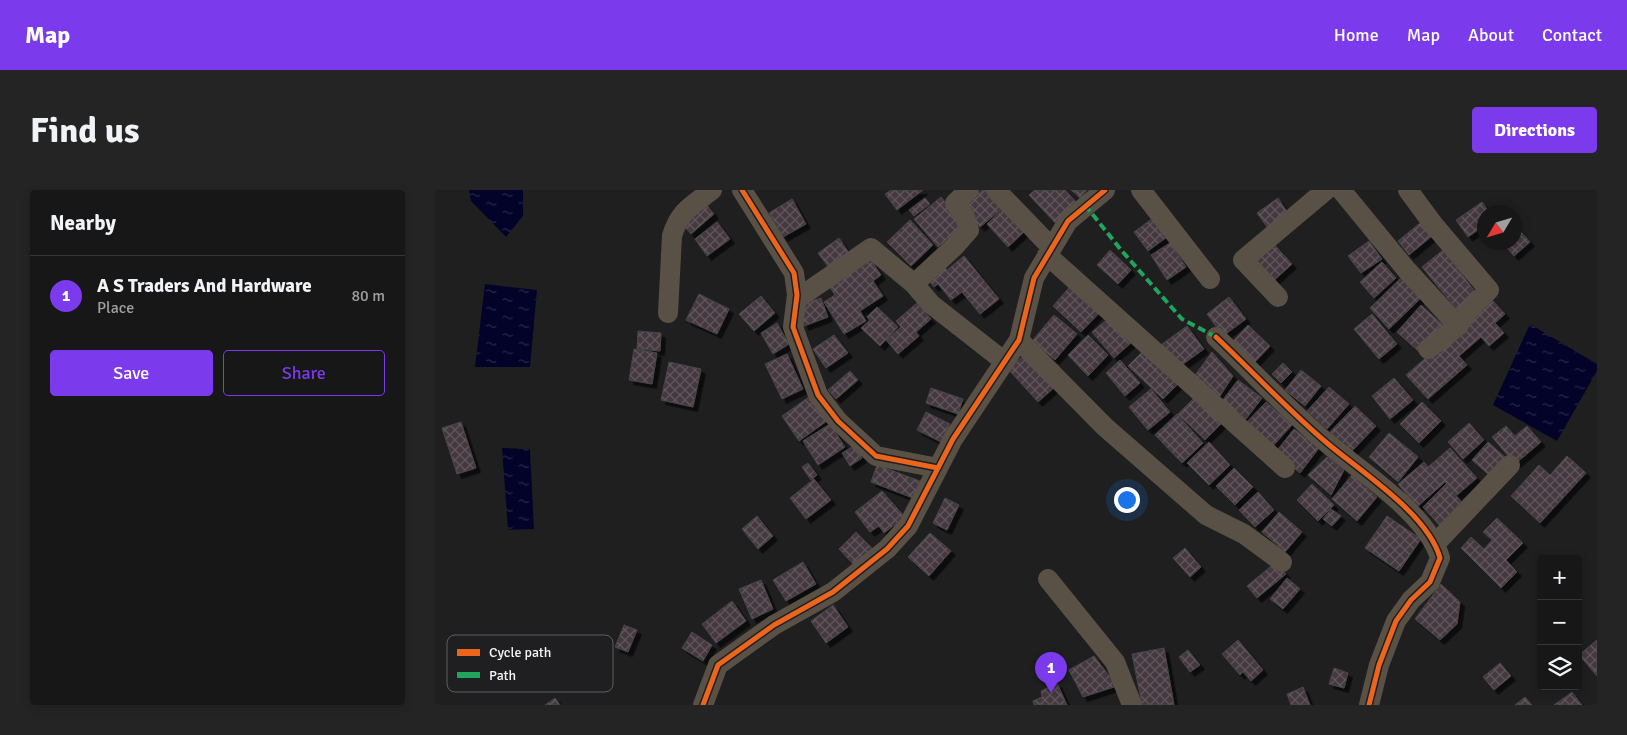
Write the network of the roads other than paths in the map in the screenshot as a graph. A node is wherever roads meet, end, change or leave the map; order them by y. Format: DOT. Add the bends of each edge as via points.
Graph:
graph roads {
  1 [pos="712,190"];
  2 [pos="742,190"];
  3 [pos="969,190"];
  4 [pos="996,190"];
  5 [pos="1105,190"];
  6 [pos="1141,190"];
  7 [pos="1325,190"];
  8 [pos="1341,190"];
  9 [pos="1408,190"];
  10 [pos="1050,252"];
  11 [pos="1210,279"];
  12 [pos="914,284"];
  13 [pos="1278,297"];
  14 [pos="797,299"];
  15 [pos="668,312"];
  16 [pos="1458,326"];
  17 [pos="1216,337"];
  18 [pos="1019,340"];
  19 [pos="1428,349"];
  20 [pos="1005,362"];
  21 [pos="1510,465"];
  22 [pos="938,468"];
  23 [pos="1285,468"];
  24 [pos="1436,544"];
  25 [pos="1282,562"];
  26 [pos="1048,579"];
  27 [pos="703,705"];
  28 [pos="1132,705"];
  29 [pos="1369,705"];
  1 -- 15 [label="street" via="685,211 675,224"];
  2 -- 14 [label="street" via="794,273"];
  3 -- 12 [label="street" via="955,203 969,230"];
  4 -- 10 [label="street"];
  5 -- 10 [label="street" via="1069,221"];
  6 -- 11 [label="street"];
  7 -- 13 [label="street" via="1243,260"];
  8 -- 16 [label="street"];
  9 -- 16 [label="street" via="1489,290"];
  10 -- 18 [label="street" via="1034,278"];
  10 -- 23 [label="street"];
  12 -- 14 [label="street" via="871,248"];
  12 -- 20 [label="street" via="931,304"];
  14 -- 22 [label="street" via="793,327 802,354 818,395 838,421 876,456"];
  16 -- 19 [label="street"];
  17 -- 24 [label="street" via="1326,442 1390,492"];
  18 -- 20 [label="street"];
  18 -- 25 [label="street" via="1105,427 1205,515 1244,534"];
  20 -- 22 [label="street" via="953,439"];
  21 -- 24 [label="street"];
  22 -- 27 [label="street" via="908,526 887,549 833,592 774,625 717,665"];
  24 -- 29 [label="street" via="1441,558 1430,582 1395,621"];
  26 -- 28 [label="street" via="1115,662"];
}
